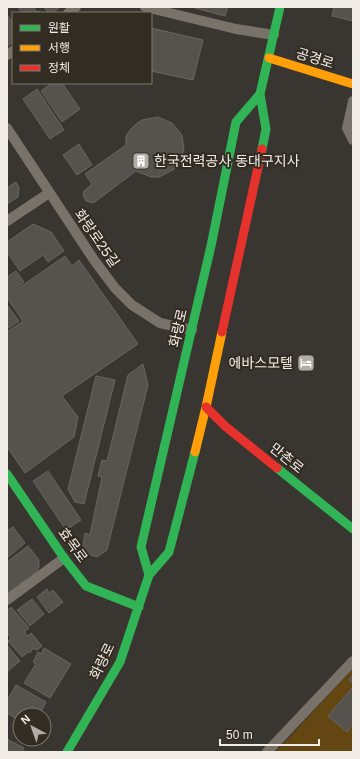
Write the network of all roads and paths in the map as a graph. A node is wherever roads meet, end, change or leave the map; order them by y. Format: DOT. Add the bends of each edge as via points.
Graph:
graph roads {
  1 [pos="145,7"];
  2 [pos="280,7"];
  3 [pos="274,35"];
  4 [pos="269,58"];
  5 [pos="353,84"];
  6 [pos="260,94"];
  7 [pos="353,101"];
  8 [pos="7,128"];
  9 [pos="353,140"];
  10 [pos="49,193"];
  11 [pos="7,221"];
  12 [pos="192,330"];
  13 [pos="206,407"];
  14 [pos="7,474"];
  15 [pos="353,529"];
  16 [pos="64,558"];
  17 [pos="149,575"];
  18 [pos="7,600"];
  19 [pos="139,607"];
  20 [pos="353,661"];
  21 [pos="67,752"];
  22 [pos="267,752"];
  1 -- 3 [label="street" via="236,29"];
  2 -- 3 [label="main road, 화랑로"];
  3 -- 4 [label="main road, 화랑로"];
  4 -- 5 [label="main road, 공경로"];
  4 -- 6 [label="main road, 화랑로"];
  6 -- 12 [label="main road, 화랑로" via="236,122"];
  6 -- 13 [label="main road, 화랑로" via="266,129"];
  7 -- 9 [label="street" via="347,128"];
  8 -- 10 [label="street, 화랑로25길"];
  10 -- 11 [label="street"];
  10 -- 12 [label="street, 화랑로25길" via="94,260 115,288 132,305 160,323"];
  12 -- 17 [label="main road, 화랑로" via="141,547"];
  13 -- 15 [label="main road, 만촌로" via="225,426"];
  13 -- 17 [label="main road, 화랑로" via="169,552"];
  14 -- 16 [label="main road, 효목로"];
  16 -- 18 [label="street"];
  16 -- 19 [label="main road, 효목로" via="86,586"];
  17 -- 19 [label="main road, 화랑로"];
  19 -- 21 [label="main road, 화랑로" via="120,662"];
  20 -- 22 [label="street"];
}
